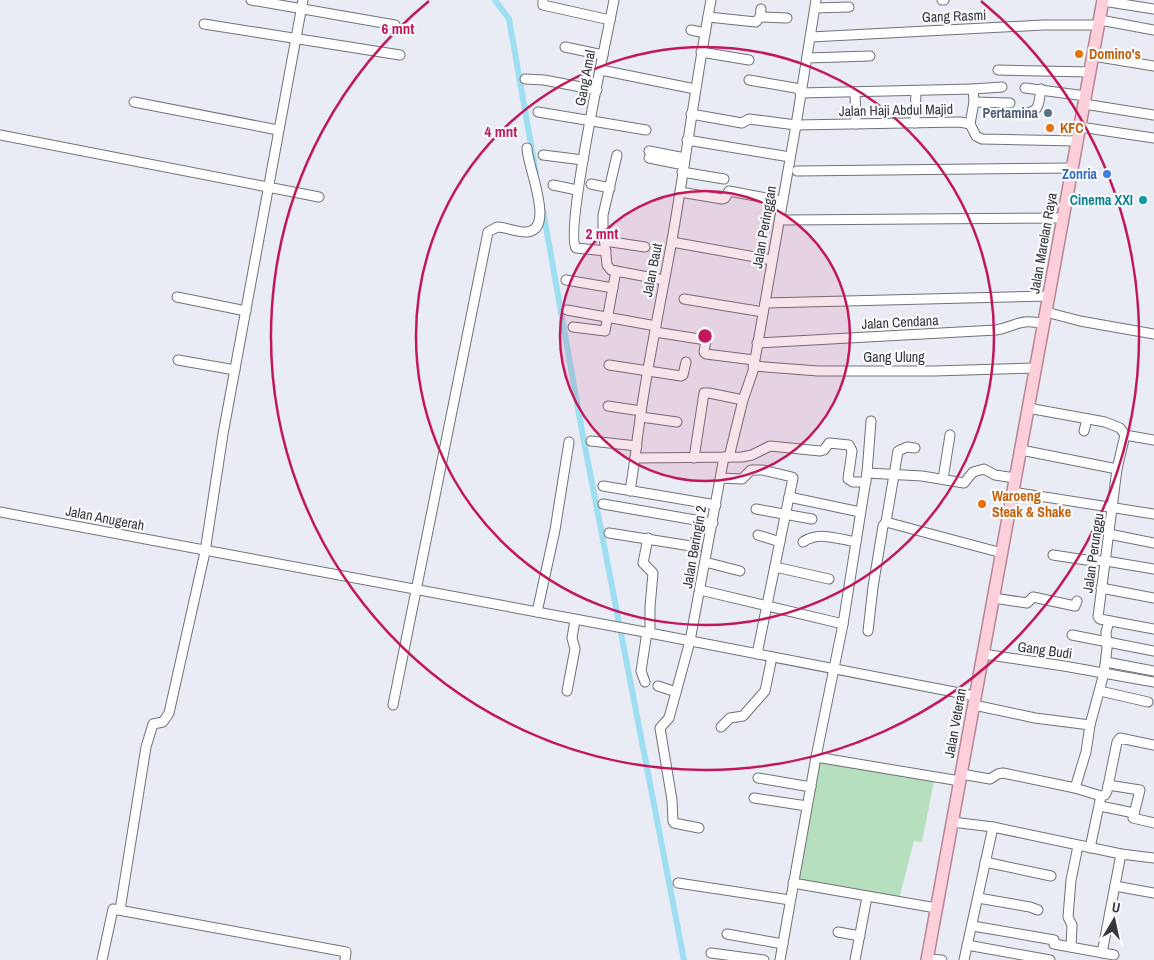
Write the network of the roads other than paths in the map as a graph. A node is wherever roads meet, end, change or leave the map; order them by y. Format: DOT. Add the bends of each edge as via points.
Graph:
graph roads {
  1 [pos="251,0"];
  2 [pos="543,0"];
  3 [pos="614,0"];
  4 [pos="712,0"];
  5 [pos="1103,1"];
  6 [pos="302,4"];
  7 [pos="816,4"];
  8 [pos="849,7"];
  9 [pos="1154,9"];
  10 [pos="708,17"];
  11 [pos="787,18"];
  12 [pos="610,20"];
  13 [pos="1099,23"];
  14 [pos="204,24"];
  15 [pos="395,25"];
  16 [pos="691,30"];
  17 [pos="1154,30"];
  18 [pos="705,33"];
  19 [pos="811,37"];
  20 [pos="295,39"];
  21 [pos="565,47"];
  22 [pos="701,52"];
  23 [pos="400,55"];
  24 [pos="604,55"];
  25 [pos="870,56"];
  26 [pos="1093,56"];
  27 [pos="807,58"];
  28 [pos="750,60"];
  29 [pos="1154,66"];
  30 [pos="601,70"];
  31 [pos="998,70"];
  32 [pos="1090,72"];
  33 [pos="525,79"];
  34 [pos="748,80"];
  35 [pos="1002,87"];
  36 [pos="1025,88"];
  37 [pos="695,89"];
  38 [pos="973,89"];
  39 [pos="1041,89"];
  40 [pos="597,90"];
  41 [pos="801,91"];
  42 [pos="916,91"];
  43 [pos="855,92"];
  44 [pos="1085,100"];
  45 [pos="134,102"];
  46 [pos="974,102"];
  47 [pos="1010,103"];
  48 [pos="538,112"];
  49 [pos="691,114"];
  50 [pos="1023,114"];
  51 [pos="1154,115"];
  52 [pos="591,121"];
  53 [pos="915,123"];
  54 [pos="856,124"];
  55 [pos="970,124"];
  56 [pos="796,125"];
  57 [pos="1080,127"];
  58 [pos="278,130"];
  59 [pos="646,130"];
  60 [pos="0,134"];
  61 [pos="1154,138"];
  62 [pos="687,140"];
  63 [pos="1078,141"];
  64 [pos="527,148"];
  65 [pos="543,155"];
  66 [pos="617,155"];
  67 [pos="649,155"];
  68 [pos="790,157"];
  69 [pos="583,160"];
  70 [pos="684,165"];
  71 [pos="1072,168"];
  72 [pos="797,171"];
  73 [pos="724,179"];
  74 [pos="591,184"];
  75 [pos="553,185"];
  76 [pos="269,187"];
  77 [pos="610,188"];
  78 [pos="577,190"];
  79 [pos="680,192"];
  80 [pos="319,197"];
  81 [pos="782,201"];
  82 [pos="1063,218"];
  83 [pos="785,220"];
  84 [pos="672,242"];
  85 [pos="605,246"];
  86 [pos="645,247"];
  87 [pos="772,260"];
  88 [pos="616,272"];
  89 [pos="566,280"];
  90 [pos="664,280"];
  91 [pos="614,288"];
  92 [pos="1049,296"];
  93 [pos="178,297"];
  94 [pos="684,299"];
  95 [pos="764,308"];
  96 [pos="567,310"];
  97 [pos="246,311"];
  98 [pos="1046,312"];
  99 [pos="608,317"];
  100 [pos="1044,324"];
  101 [pos="573,327"];
  102 [pos="655,329"];
  103 [pos="1154,334"];
  104 [pos="757,343"];
  105 [pos="178,360"];
  106 [pos="686,362"];
  107 [pos="754,363"];
  108 [pos="609,365"];
  109 [pos="1036,368"];
  110 [pos="235,370"];
  111 [pos="649,371"];
  112 [pos="743,400"];
  113 [pos="608,406"];
  114 [pos="1028,408"];
  115 [pos="641,414"];
  116 [pos="1087,419"];
  117 [pos="871,421"];
  118 [pos="677,422"];
  119 [pos="1084,431"];
  120 [pos="950,435"];
  121 [pos="1125,435"];
  122 [pos="1154,440"];
  123 [pos="591,441"];
  124 [pos="569,442"];
  125 [pos="637,446"];
  126 [pos="916,448"];
  127 [pos="1020,450"];
  128 [pos="727,457"];
  129 [pos="636,458"];
  130 [pos="694,458"];
  131 [pos="1117,469"];
  132 [pos="893,474"];
  133 [pos="721,478"];
  134 [pos="866,478"];
  135 [pos="1015,478"];
  136 [pos="943,480"];
  137 [pos="603,486"];
  138 [pos="630,491"];
  139 [pos="1013,492"];
  140 [pos="789,498"];
  141 [pos="603,504"];
  142 [pos="716,505"];
  143 [pos="1113,507"];
  144 [pos="756,509"];
  145 [pos="0,512"];
  146 [pos="860,512"];
  147 [pos="785,514"];
  148 [pos="1154,514"];
  149 [pos="812,519"];
  150 [pos="713,522"];
  151 [pos="886,522"];
  152 [pos="609,533"];
  153 [pos="1109,534"];
  154 [pos="758,535"];
  155 [pos="648,538"];
  156 [pos="780,542"];
  157 [pos="803,542"];
  158 [pos="856,542"];
  159 [pos="1154,543"];
  160 [pos="697,547"];
  161 [pos="205,552"];
  162 [pos="1002,553"];
  163 [pos="1053,555"];
  164 [pos="1106,560"];
  165 [pos="705,562"];
  166 [pos="775,567"];
  167 [pos="1154,569"];
  168 [pos="740,571"];
  169 [pos="829,579"];
  170 [pos="1101,588"];
  171 [pos="416,589"];
  172 [pos="700,590"];
  173 [pos="993,598"];
  174 [pos="1154,598"];
  175 [pos="1077,601"];
  176 [pos="768,606"];
  177 [pos="538,612"];
  178 [pos="575,620"];
  179 [pos="1109,621"];
  180 [pos="843,624"];
  181 [pos="1154,629"];
  182 [pos="868,631"];
  183 [pos="648,632"];
  184 [pos="1072,636"];
  185 [pos="690,641"];
  186 [pos="1107,642"];
  187 [pos="1154,650"];
  188 [pos="757,654"];
  189 [pos="983,654"];
  190 [pos="772,657"];
  191 [pos="1106,662"];
  192 [pos="834,668"];
  193 [pos="1154,671"];
  194 [pos="1104,673"];
  195 [pos="645,682"];
  196 [pos="1154,682"];
  197 [pos="658,686"];
  198 [pos="567,691"];
  199 [pos="1100,691"];
  200 [pos="676,692"];
  201 [pos="974,700"];
  202 [pos="1148,702"];
  203 [pos="393,705"];
  204 [pos="1090,725"];
  205 [pos="721,727"];
  206 [pos="1154,745"];
  207 [pos="816,757"];
  208 [pos="960,777"];
  209 [pos="758,778"];
  210 [pos="1108,785"];
  211 [pos="811,786"];
  212 [pos="1075,788"];
  213 [pos="1101,796"];
  214 [pos="754,798"];
  215 [pos="807,806"];
  216 [pos="1100,806"];
  217 [pos="1134,813"];
  218 [pos="952,822"];
  219 [pos="1154,823"];
  220 [pos="993,827"];
  221 [pos="699,828"];
  222 [pos="1078,846"];
  223 [pos="1090,848"];
  224 [pos="1121,854"];
  225 [pos="1154,858"];
  226 [pos="985,862"];
  227 [pos="1050,876"];
  228 [pos="678,883"];
  229 [pos="793,883"];
  230 [pos="1115,886"];
  231 [pos="1154,894"];
  232 [pos="867,897"];
  233 [pos="978,898"];
  234 [pos="790,900"];
  235 [pos="936,908"];
  236 [pos="120,910"];
  237 [pos="1038,910"];
  238 [pos="973,926"];
  239 [pos="838,932"];
  240 [pos="727,934"];
  241 [pos="860,936"];
  242 [pos="783,944"];
  243 [pos="1054,944"];
  244 [pos="967,945"];
  245 [pos="1071,947"];
  246 [pos="711,953"];
  247 [pos="1102,953"];
  248 [pos="1114,955"];
  249 [pos="927,959"];
  250 [pos="102,960"];
  251 [pos="344,960"];
  252 [pos="764,960"];
  253 [pos="780,960"];
  254 [pos="856,960"];
  255 [pos="942,960"];
  256 [pos="964,960"];
  257 [pos="1051,960"];
  1 -- 6 [label="street"];
  2 -- 12 [label="street" via="542,5"];
  3 -- 12 [label="street, Gang Amal"];
  4 -- 10 [label="street, Jalan Baut"];
  5 -- 9 [label="street"];
  5 -- 13 [label="main road, Jalan Marelan Raya"];
  6 -- 15 [label="street"];
  6 -- 20 [label="street"];
  7 -- 8 [label="street"];
  7 -- 19 [label="street, Jalan Peringgan"];
  10 -- 11 [label="street" via="756,22 761,13"];
  10 -- 18 [label="street, Jalan Baut"];
  12 -- 24 [label="street, Gang Amal"];
  13 -- 17 [label="street, Gang Rasmi"];
  13 -- 19 [label="street, Gang Rasmi"];
  13 -- 26 [label="main road, Jalan Marelan Raya"];
  14 -- 20 [label="street"];
  16 -- 18 [label="street"];
  18 -- 22 [label="street, Jalan Baut"];
  19 -- 27 [label="street, Jalan Peringgan"];
  20 -- 23 [label="street"];
  20 -- 58 [label="street"];
  21 -- 24 [label="street"];
  22 -- 28 [label="street"];
  22 -- 37 [label="street, Jalan Baut"];
  24 -- 30 [label="street, Gang Amal"];
  25 -- 27 [label="street"];
  26 -- 29 [label="street"];
  26 -- 32 [label="main road, Jalan Marelan Raya"];
  27 -- 41 [label="street, Jalan Peringgan"];
  30 -- 37 [label="street"];
  30 -- 40 [label="street, Gang Amal"];
  31 -- 32 [label="street"];
  32 -- 44 [label="main road, Jalan Marelan Raya"];
  33 -- 40 [label="street"];
  34 -- 41 [label="street"];
  35 -- 38 [label="street"];
  36 -- 39 [label="street"];
  37 -- 49 [label="street, Jalan Baut"];
  38 -- 42 [label="street"];
  38 -- 46 [label="street"];
  39 -- 44 [label="street"];
  39 -- 50 [label="street" via="1038,108"];
  40 -- 52 [label="street, Gang Amal"];
  41 -- 43 [label="street"];
  41 -- 56 [label="street, Jalan Peringgan"];
  42 -- 43 [label="street"];
  42 -- 53 [label="street"];
  43 -- 54 [label="street"];
  44 -- 51 [label="street"];
  44 -- 57 [label="main road, Jalan Marelan Raya"];
  45 -- 58 [label="street"];
  46 -- 47 [label="street"];
  46 -- 55 [label="street"];
  48 -- 52 [label="street"];
  49 -- 56 [label="street, Jalan Haji Abdul Majid" via="742,124 749,119"];
  49 -- 62 [label="street, Jalan Baut"];
  52 -- 59 [label="street"];
  52 -- 69 [label="street, Gang Amal"];
  53 -- 54 [label="street, Jalan Haji Abdul Majid"];
  53 -- 55 [label="street, Jalan Haji Abdul Majid"];
  54 -- 56 [label="street, Jalan Haji Abdul Majid"];
  55 -- 63 [label="street, Jalan Haji Abdul Majid" via="976,136 982,139"];
  56 -- 68 [label="street, Jalan Peringgan"];
  57 -- 61 [label="street"];
  57 -- 63 [label="main road, Jalan Marelan Raya"];
  58 -- 76 [label="street"];
  60 -- 76 [label="street"];
  62 -- 68 [label="street"];
  62 -- 70 [label="street, Jalan Baut"];
  63 -- 71 [label="main road, Jalan Marelan Raya"];
  64 -- 171 [label="street" via="539,201 539,224 527,232 497,227 488,232"];
  65 -- 69 [label="street"];
  66 -- 77 [label="street"];
  67 -- 70 [label="street"];
  68 -- 81 [label="street, Jalan Peringgan"];
  69 -- 78 [label="street, Gang Amal"];
  70 -- 73 [label="street"];
  70 -- 79 [label="street, Jalan Baut"];
  71 -- 72 [label="street"];
  71 -- 82 [label="main road, Jalan Marelan Raya"];
  74 -- 77 [label="street"];
  75 -- 78 [label="street"];
  76 -- 80 [label="street"];
  76 -- 97 [label="street"];
  77 -- 85 [label="street" via="603,215"];
  78 -- 85 [label="street, Gang Amal" via="574,245 581,249"];
  79 -- 81 [label="street" via="722,199 729,191"];
  79 -- 84 [label="street, Jalan Baut"];
  81 -- 87 [label="street, Jalan Peringgan"];
  82 -- 83 [label="street"];
  82 -- 92 [label="main road, Jalan Marelan Raya"];
  84 -- 87 [label="street"];
  84 -- 90 [label="street, Jalan Baut"];
  85 -- 86 [label="street"];
  85 -- 88 [label="street" via="607,265"];
  87 -- 95 [label="street, Jalan Peringgan"];
  88 -- 90 [label="street"];
  88 -- 91 [label="street"];
  89 -- 91 [label="street"];
  90 -- 102 [label="street, Jalan Baut"];
  91 -- 99 [label="street"];
  92 -- 95 [label="street"];
  92 -- 98 [label="main road, Jalan Marelan Raya"];
  93 -- 97 [label="street"];
  94 -- 95 [label="street"];
  95 -- 104 [label="street, Jalan Peringgan"];
  96 -- 99 [label="street"];
  97 -- 110 [label="street"];
  98 -- 100 [label="main road, Jalan Marelan Raya"];
  98 -- 103 [label="street"];
  99 -- 101 [label="street" via="605,331"];
  99 -- 102 [label="street"];
  100 -- 104 [label="street, Jalan Cendana" via="1028,321 988,331"];
  100 -- 109 [label="main road, Jalan Marelan Raya"];
  102 -- 107 [label="street, Gang Ulung" via="706,337 706,354"];
  102 -- 111 [label="street, Jalan Baut"];
  104 -- 107 [label="street, Jalan Peringgan"];
  105 -- 110 [label="street"];
  106 -- 111 [label="street" via="681,376"];
  107 -- 109 [label="street, Gang Ulung" via="818,371"];
  107 -- 112 [label="street, Jalan Peringgan"];
  108 -- 111 [label="street"];
  109 -- 114 [label="main road, Jalan Marelan Raya"];
  110 -- 161 [label="street"];
  111 -- 115 [label="street, Jalan Baut"];
  112 -- 128 [label="street, Jalan Peringgan"];
  112 -- 130 [label="street" via="704,393"];
  113 -- 115 [label="street"];
  114 -- 116 [label="street"];
  114 -- 127 [label="main road, Jalan Marelan Raya"];
  115 -- 118 [label="street"];
  115 -- 125 [label="street, Jalan Baut"];
  116 -- 119 [label="street"];
  116 -- 121 [label="street" via="1118,427"];
  117 -- 134 [label="street"];
  120 -- 136 [label="street"];
  121 -- 122 [label="street"];
  121 -- 131 [label="street, Jalan Perunggu"];
  123 -- 125 [label="street"];
  124 -- 177 [label="street"];
  125 -- 129 [label="street, Jalan Baut"];
  126 -- 132 [label="street" via="898,451"];
  127 -- 131 [label="street"];
  127 -- 135 [label="main road, Jalan Marelan Raya"];
  128 -- 130 [label="street"];
  128 -- 133 [label="street, Jalan Beringin 2"];
  128 -- 134 [label="street" via="752,455 770,446 820,451 829,443 849,445 852,451 848,479 853,482"];
  129 -- 130 [label="street"];
  129 -- 138 [label="street, Jalan Baut"];
  131 -- 143 [label="street, Jalan Perunggu"];
  132 -- 134 [label="street"];
  132 -- 136 [label="street"];
  132 -- 151 [label="street"];
  133 -- 140 [label="street" via="742,479 752,470 792,476"];
  133 -- 142 [label="street, Jalan Beringin 2"];
  134 -- 146 [label="street"];
  135 -- 136 [label="street" via="995,475 984,468 973,472 964,483"];
  135 -- 139 [label="main road, Jalan Marelan Raya"];
  137 -- 138 [label="street"];
  138 -- 142 [label="street"];
  139 -- 143 [label="street"];
  139 -- 162 [label="main road, Jalan Veteran"];
  140 -- 146 [label="street"];
  140 -- 147 [label="street"];
  141 -- 150 [label="street"];
  142 -- 150 [label="street, Jalan Beringin 2"];
  143 -- 148 [label="street"];
  143 -- 153 [label="street, Jalan Perunggu"];
  144 -- 147 [label="street"];
  145 -- 161 [label="street, Jalan Anugerah"];
  146 -- 158 [label="street"];
  147 -- 149 [label="street"];
  147 -- 156 [label="street"];
  150 -- 165 [label="street, Jalan Beringin 2"];
  151 -- 162 [label="street"];
  151 -- 182 [label="street"];
  152 -- 155 [label="street"];
  153 -- 159 [label="street"];
  153 -- 164 [label="street, Jalan Perunggu"];
  154 -- 156 [label="street"];
  155 -- 160 [label="street"];
  155 -- 183 [label="street" via="643,563 653,573"];
  156 -- 166 [label="street"];
  157 -- 158 [label="street" via="816,536"];
  158 -- 180 [label="street"];
  161 -- 171 [label="street, Jalan Anugerah"];
  161 -- 236 [label="street" via="169,713 163,722 153,724 146,747"];
  162 -- 173 [label="main road, Jalan Veteran"];
  163 -- 164 [label="street"];
  164 -- 167 [label="street"];
  164 -- 170 [label="street, Jalan Perunggu"];
  165 -- 168 [label="street"];
  165 -- 172 [label="street, Jalan Beringin 2"];
  166 -- 169 [label="street"];
  166 -- 176 [label="street"];
  170 -- 174 [label="street"];
  170 -- 179 [label="street, Jalan Perunggu" via="1098,617"];
  171 -- 177 [label="street, Jalan Anugerah"];
  171 -- 203 [label="street"];
  172 -- 176 [label="street"];
  172 -- 185 [label="street, Jalan Beringin 2"];
  173 -- 175 [label="street" via="1027,603 1033,597 1075,606"];
  173 -- 189 [label="main road, Jalan Veteran"];
  176 -- 180 [label="street"];
  176 -- 188 [label="street"];
  177 -- 178 [label="street, Jalan Anugerah"];
  178 -- 183 [label="street, Jalan Anugerah"];
  178 -- 198 [label="street" via="572,638 575,649"];
  179 -- 181 [label="street"];
  179 -- 186 [label="street"];
  180 -- 192 [label="street"];
  183 -- 185 [label="street, Jalan Anugerah"];
  183 -- 195 [label="street" via="642,668"];
  184 -- 186 [label="street"];
  185 -- 188 [label="street, Jalan Anugerah"];
  185 -- 200 [label="street, Jalan Beringin 2"];
  186 -- 187 [label="street"];
  186 -- 191 [label="street"];
  188 -- 190 [label="street, Jalan Anugerah"];
  189 -- 194 [label="street, Gang Budi"];
  189 -- 201 [label="main road, Jalan Veteran"];
  190 -- 192 [label="street, Jalan Anugerah"];
  190 -- 205 [label="street" via="765,690 743,716 730,718"];
  191 -- 193 [label="street"];
  191 -- 194 [label="street"];
  192 -- 201 [label="street, Jalan Anugerah"];
  192 -- 207 [label="street"];
  194 -- 196 [label="street, Gang Budi"];
  194 -- 199 [label="street"];
  197 -- 200 [label="street"];
  199 -- 202 [label="street"];
  199 -- 204 [label="street"];
  200 -- 221 [label="street, Jalan Beringin 2" via="669,718 660,728 673,821"];
  201 -- 204 [label="street, Jalan Anugerah" via="1035,718"];
  201 -- 208 [label="main road, Jalan Veteran"];
  204 -- 212 [label="street"];
  206 -- 210 [label="street" via="1120,738"];
  207 -- 208 [label="street"];
  207 -- 211 [label="street"];
  208 -- 212 [label="street" via="990,779 1003,773"];
  208 -- 218 [label="main road, Jalan Veteran"];
  209 -- 211 [label="street"];
  210 -- 213 [label="street" via="1105,795"];
  210 -- 217 [label="street" via="1140,790"];
  211 -- 215 [label="street"];
  212 -- 213 [label="street"];
  213 -- 216 [label="street"];
  214 -- 215 [label="street"];
  215 -- 229 [label="street"];
  216 -- 217 [label="street"];
  216 -- 223 [label="street"];
  217 -- 219 [label="street" via="1133,818"];
  218 -- 220 [label="street"];
  218 -- 235 [label="main road, Jalan Veteran"];
  220 -- 222 [label="street"];
  220 -- 226 [label="street"];
  222 -- 223 [label="street"];
  222 -- 245 [label="street" via="1068,917 1072,925"];
  223 -- 224 [label="street"];
  224 -- 225 [label="street"];
  224 -- 230 [label="street"];
  226 -- 227 [label="street"];
  226 -- 233 [label="street"];
  228 -- 234 [label="street"];
  229 -- 232 [label="street"];
  229 -- 234 [label="street"];
  230 -- 231 [label="street"];
  230 -- 247 [label="street"];
  232 -- 235 [label="street"];
  232 -- 241 [label="street"];
  233 -- 237 [label="street"];
  233 -- 238 [label="street"];
  234 -- 242 [label="street"];
  235 -- 249 [label="main road, Jalan Veteran"];
  236 -- 250 [label="street" via="113,909"];
  236 -- 251 [label="street" via="346,952"];
  238 -- 243 [label="street" via="1054,940"];
  238 -- 244 [label="street"];
  239 -- 241 [label="street"];
  240 -- 242 [label="street"];
  241 -- 254 [label="street"];
  242 -- 253 [label="street"];
  243 -- 245 [label="street"];
  243 -- 257 [label="street"];
  244 -- 256 [label="street"];
  244 -- 257 [label="street"];
  245 -- 247 [label="street"];
  246 -- 252 [label="street"];
  247 -- 248 [label="street"];
  249 -- 255 [label="street"];
}
